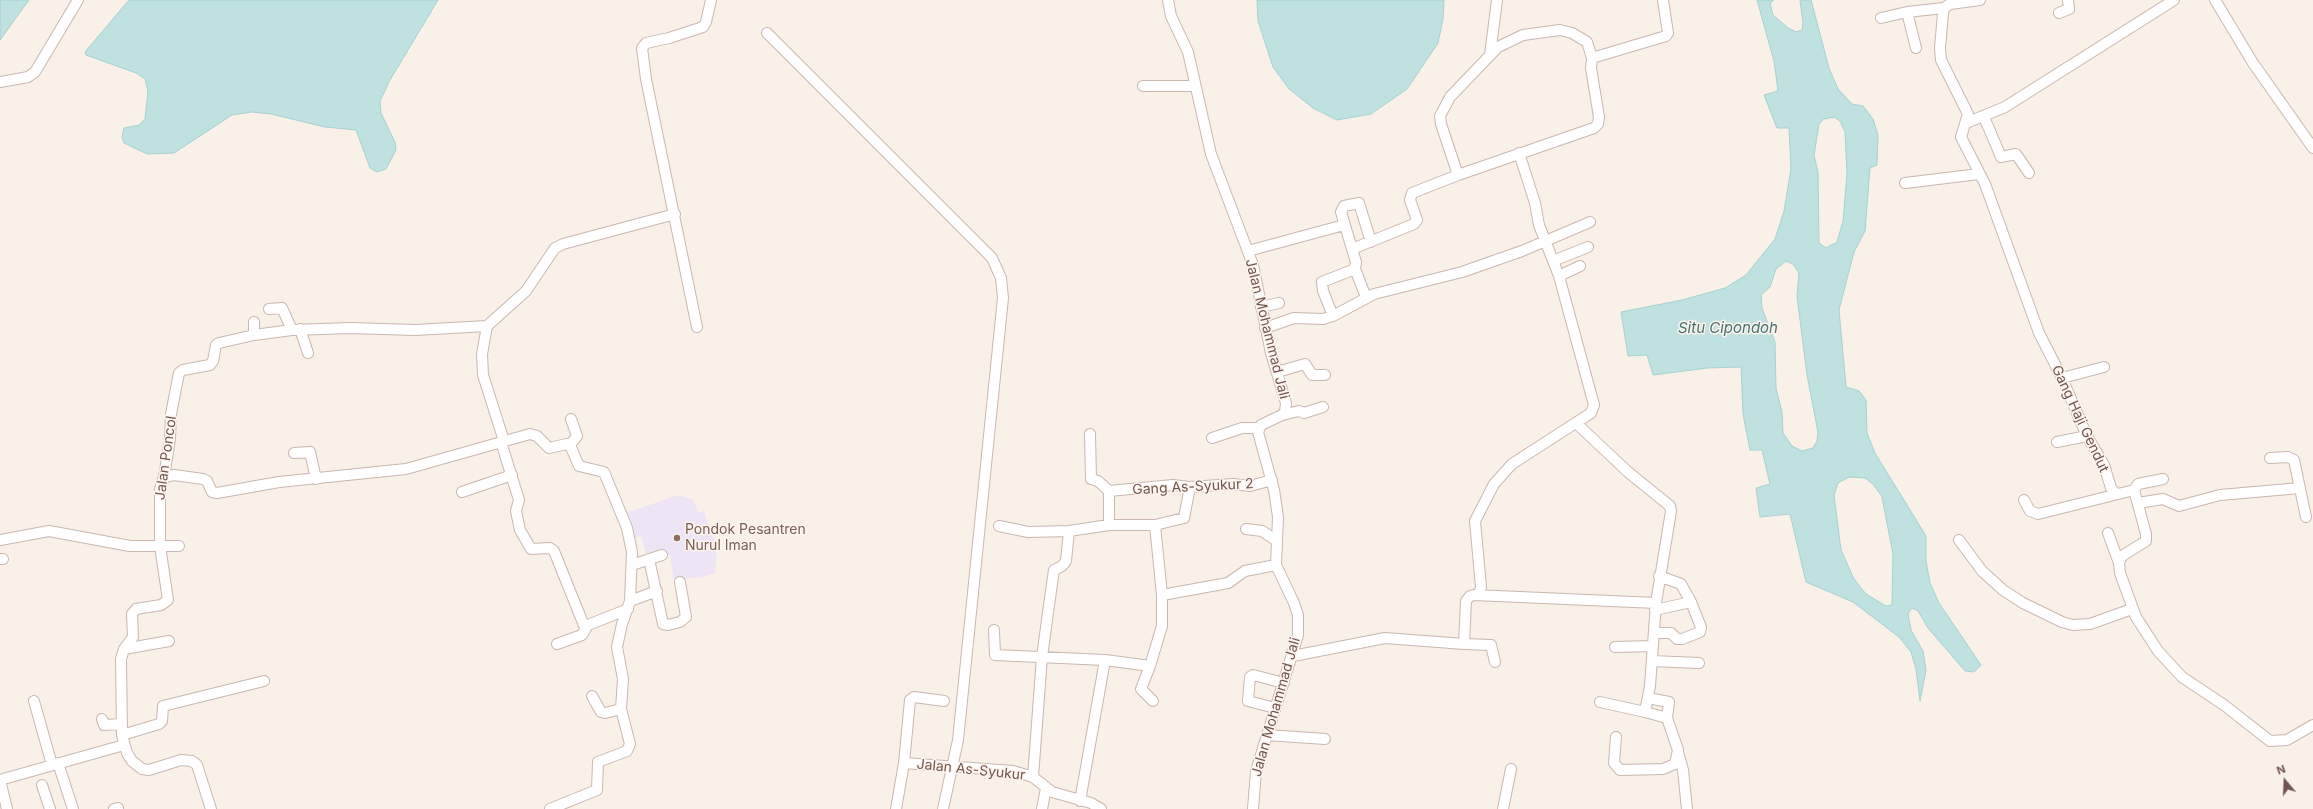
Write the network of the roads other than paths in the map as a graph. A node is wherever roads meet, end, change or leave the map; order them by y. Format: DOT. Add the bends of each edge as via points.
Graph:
graph roads {
  1 [pos="78,0"];
  2 [pos="711,0"];
  3 [pos="1168,0"];
  4 [pos="1497,0"];
  5 [pos="1663,0"];
  6 [pos="1980,0"];
  7 [pos="2068,0"];
  8 [pos="2174,0"];
  9 [pos="2215,0"];
  10 [pos="1947,4"];
  11 [pos="1907,12"];
  12 [pos="2059,13"];
  13 [pos="1881,18"];
  14 [pos="767,34"];
  15 [pos="1916,48"];
  16 [pos="1490,55"];
  17 [pos="1592,58"];
  18 [pos="0,82"];
  19 [pos="1143,86"];
  20 [pos="1195,86"];
  21 [pos="1984,117"];
  22 [pos="1966,123"];
  23 [pos="2313,148"];
  24 [pos="1519,153"];
  25 [pos="2029,173"];
  26 [pos="1978,174"];
  27 [pos="1458,175"];
  28 [pos="1905,183"];
  29 [pos="675,214"];
  30 [pos="1590,222"];
  31 [pos="1344,225"];
  32 [pos="1545,240"];
  33 [pos="1371,242"];
  34 [pos="1588,247"];
  35 [pos="1352,248"];
  36 [pos="1248,251"];
  37 [pos="1553,261"];
  38 [pos="1580,266"];
  39 [pos="1355,269"];
  40 [pos="1559,276"];
  41 [pos="1366,297"];
  42 [pos="1279,303"];
  43 [pos="1261,307"];
  44 [pos="268,309"];
  45 [pos="1333,316"];
  46 [pos="254,322"];
  47 [pos="487,326"];
  48 [pos="697,327"];
  49 [pos="1265,328"];
  50 [pos="296,329"];
  51 [pos="254,335"];
  52 [pos="308,353"];
  53 [pos="2104,367"];
  54 [pos="1277,372"];
  55 [pos="1325,375"];
  56 [pos="2062,378"];
  57 [pos="1323,406"];
  58 [pos="1282,416"];
  59 [pos="571,418"];
  60 [pos="1576,424"];
  61 [pos="1258,428"];
  62 [pos="1090,434"];
  63 [pos="2087,436"];
  64 [pos="1212,438"];
  65 [pos="502,441"];
  66 [pos="2057,442"];
  67 [pos="570,445"];
  68 [pos="294,453"];
  69 [pos="2270,458"];
  70 [pos="512,476"];
  71 [pos="164,477"];
  72 [pos="316,479"];
  73 [pos="2163,479"];
  74 [pos="1272,480"];
  75 [pos="1190,487"];
  76 [pos="2300,488"];
  77 [pos="2134,490"];
  78 [pos="462,492"];
  79 [pos="1109,492"];
  80 [pos="2116,494"];
  81 [pos="2024,500"];
  82 [pos="2138,503"];
  83 [pos="2306,516"];
  84 [pos="1109,525"];
  85 [pos="1155,525"];
  86 [pos="999,526"];
  87 [pos="1246,529"];
  88 [pos="1069,531"];
  89 [pos="2108,533"];
  90 [pos="0,540"];
  91 [pos="1958,540"];
  92 [pos="1277,541"];
  93 [pos="160,546"];
  94 [pos="179,546"];
  95 [pos="662,555"];
  96 [pos="649,559"];
  97 [pos="2118,563"];
  98 [pos="632,565"];
  99 [pos="1276,565"];
  100 [pos="1659,576"];
  101 [pos="680,582"];
  102 [pos="657,591"];
  103 [pos="1162,595"];
  104 [pos="1480,595"];
  105 [pos="1691,602"];
  106 [pos="629,605"];
  107 [pos="1655,606"];
  108 [pos="2132,609"];
  109 [pos="586,628"];
  110 [pos="994,630"];
  111 [pos="1654,633"];
  112 [pos="169,641"];
  113 [pos="557,644"];
  114 [pos="1464,644"];
  115 [pos="1653,646"];
  116 [pos="1615,647"];
  117 [pos="124,649"];
  118 [pos="1293,656"];
  119 [pos="1042,657"];
  120 [pos="1105,660"];
  121 [pos="1652,661"];
  122 [pos="1496,662"];
  123 [pos="1698,663"];
  124 [pos="1150,666"];
  125 [pos="264,681"];
  126 [pos="1284,683"];
  127 [pos="592,696"];
  128 [pos="1648,698"];
  129 [pos="34,701"];
  130 [pos="944,701"];
  131 [pos="1153,701"];
  132 [pos="1600,702"];
  133 [pos="1275,708"];
  134 [pos="621,709"];
  135 [pos="1645,712"];
  136 [pos="1667,718"];
  137 [pos="102,719"];
  138 [pos="121,724"];
  139 [pos="2313,725"];
  140 [pos="1267,734"];
  141 [pos="1616,737"];
  142 [pos="1325,739"];
  143 [pos="123,740"];
  144 [pos="1678,750"];
  145 [pos="904,763"];
  146 [pos="55,764"];
  147 [pos="952,767"];
  148 [pos="1511,769"];
  149 [pos="1032,777"];
  150 [pos="0,780"];
  151 [pos="42,785"];
  152 [pos="1046,788"];
  153 [pos="2,792"];
  154 [pos="1080,801"];
  155 [pos="7,809"];
  156 [pos="50,809"];
  157 [pos="72,809"];
  158 [pos="211,809"];
  159 [pos="550,809"];
  160 [pos="896,809"];
  161 [pos="943,809"];
  162 [pos="1042,809"];
  163 [pos="1101,809"];
  164 [pos="1253,809"];
  165 [pos="1503,809"];
  166 [pos="1687,809"];
  1 -- 18 [label="street" via="35,72 28,77"];
  2 -- 29 [label="street" via="703,27 646,43 642,48"];
  3 -- 20 [label="street, Jalan Mohammad Jali" via="1172,16 1188,52"];
  4 -- 16 [label="street"];
  5 -- 17 [label="street" via="1668,33 1666,36"];
  6 -- 10 [label="street"];
  7 -- 12 [label="street" via="2069,9"];
  8 -- 21 [label="street" via="2005,107"];
  9 -- 23 [label="street" via="2256,68"];
  10 -- 11 [label="street"];
  10 -- 22 [label="street, Gang Haji Gendut" via="1940,48 1941,60 1966,110"];
  11 -- 13 [label="street"];
  11 -- 15 [label="street"];
  14 -- 147 [label="street" via="992,258 1001,278 1003,298 958,740"];
  16 -- 17 [label="street" via="1510,40 1542,31 1560,30 1572,33 1587,42"];
  16 -- 27 [label="street" via="1450,97 1440,116 1440,124"];
  17 -- 24 [label="street" via="1598,124 1594,128"];
  19 -- 20 [label="street"];
  20 -- 36 [label="street, Jalan Mohammad Jali" via="1211,154"];
  21 -- 22 [label="street"];
  21 -- 25 [label="street" via="2000,157 2016,154"];
  22 -- 26 [label="street, Gang Haji Gendut" via="1961,130 1961,137"];
  24 -- 27 [label="street"];
  24 -- 32 [label="street"];
  26 -- 28 [label="street"];
  26 -- 56 [label="street, Gang Haji Gendut" via="1984,184 2039,333"];
  27 -- 33 [label="street" via="1412,193 1410,200 1417,220 1414,224"];
  29 -- 47 [label="street" via="555,248 526,292"];
  29 -- 48 [label="street"];
  30 -- 32 [label="street"];
  31 -- 33 [label="street" via="1341,208 1359,203"];
  31 -- 35 [label="street"];
  31 -- 36 [label="street"];
  32 -- 37 [label="street"];
  32 -- 41 [label="street" via="1462,272"];
  33 -- 35 [label="street"];
  34 -- 37 [label="street"];
  35 -- 39 [label="street"];
  36 -- 43 [label="street, Jalan Mohammad Jali" via="1256,276"];
  37 -- 40 [label="street"];
  38 -- 40 [label="street"];
  39 -- 41 [label="street"];
  39 -- 45 [label="street" via="1322,282"];
  40 -- 60 [label="street" via="1594,405 1591,413"];
  41 -- 45 [label="street"];
  42 -- 43 [label="street"];
  43 -- 49 [label="street, Jalan Mohammad Jali"];
  44 -- 50 [label="street" via="282,308"];
  45 -- 49 [label="street" via="1323,319 1294,318"];
  46 -- 51 [label="street"];
  47 -- 50 [label="street" via="415,330"];
  47 -- 65 [label="street" via="482,354 483,375"];
  49 -- 54 [label="street, Jalan Mohammad Jali"];
  50 -- 51 [label="street"];
  50 -- 52 [label="street"];
  51 -- 71 [label="street, Jalan Poncol" via="219,343 216,345 210,365 179,373 171,414"];
  53 -- 56 [label="street"];
  54 -- 55 [label="street" via="1305,364 1312,375"];
  54 -- 58 [label="street, Jalan Mohammad Jali" via="1286,403"];
  56 -- 63 [label="street, Gang Haji Gendut"];
  57 -- 58 [label="street" via="1304,413 1299,411"];
  58 -- 61 [label="street, Jalan Mohammad Jali"];
  59 -- 67 [label="street" via="577,436 575,442"];
  60 -- 100 [label="street" via="1670,506 1671,516"];
  60 -- 104 [label="street" via="1512,464 1494,484 1475,521"];
  61 -- 64 [label="street" via="1242,428"];
  61 -- 74 [label="street, Jalan Mohammad Jali" via="1258,436"];
  62 -- 79 [label="street" via="1091,478"];
  63 -- 66 [label="street"];
  63 -- 80 [label="street, Gang Haji Gendut" via="2104,465 2111,488"];
  65 -- 67 [label="street" via="533,434 549,448"];
  65 -- 70 [label="street"];
  65 -- 72 [label="street" via="406,469"];
  67 -- 98 [label="street" via="579,466 601,471 606,475 627,528"];
  68 -- 72 [label="street" via="310,452"];
  69 -- 76 [label="street" via="2288,457 2294,460"];
  70 -- 78 [label="street"];
  70 -- 109 [label="street" via="519,500 516,512 520,530 531,549 548,547 554,552"];
  71 -- 72 [label="street" via="174,475 203,479 208,482 211,490 217,493 279,482"];
  71 -- 93 [label="street, Jalan Poncol" via="159,498"];
  73 -- 77 [label="street" via="2138,484"];
  74 -- 75 [label="street, Gang As-Syukur 2" via="1250,486 1233,484"];
  74 -- 92 [label="street, Jalan Mohammad Jali" via="1278,517"];
  75 -- 79 [label="street, Gang As-Syukur 2" via="1173,485"];
  75 -- 85 [label="street" via="1184,518"];
  76 -- 82 [label="street" via="2220,495 2179,506 2164,499"];
  76 -- 83 [label="street"];
  77 -- 80 [label="street"];
  77 -- 82 [label="street"];
  79 -- 84 [label="street"];
  80 -- 81 [label="street" via="2038,514 2030,510"];
  82 -- 97 [label="street" via="2146,541 2138,548 2127,552"];
  84 -- 85 [label="street"];
  84 -- 88 [label="street"];
  85 -- 103 [label="street"];
  86 -- 88 [label="street" via="1028,532"];
  87 -- 92 [label="street" via="1262,531"];
  88 -- 119 [label="street" via="1066,561 1054,570"];
  89 -- 97 [label="street"];
  90 -- 93 [label="street" via="49,531 130,546"];
  91 -- 108 [label="street" via="1982,571 2003,590 2062,622 2090,624"];
  92 -- 99 [label="street, Jalan Mohammad Jali"];
  93 -- 94 [label="street"];
  93 -- 117 [label="street, Jalan Poncol" via="168,600 161,605 134,611 131,618 133,637"];
  95 -- 96 [label="street"];
  96 -- 98 [label="street"];
  96 -- 102 [label="street"];
  97 -- 108 [label="street"];
  98 -- 106 [label="street"];
  99 -- 103 [label="street" via="1245,571 1228,583"];
  99 -- 118 [label="street, Jalan Mohammad Jali" via="1298,615 1298,635"];
  100 -- 105 [label="street" via="1681,584"];
  100 -- 107 [label="street"];
  101 -- 102 [label="street" via="686,617 680,622 663,624"];
  102 -- 106 [label="street"];
  103 -- 124 [label="street" via="1162,626"];
  104 -- 107 [label="street"];
  104 -- 114 [label="street" via="1470,596 1466,601"];
  105 -- 107 [label="street"];
  105 -- 111 [label="street" via="1700,622 1700,632 1677,639 1671,633"];
  106 -- 109 [label="street"];
  106 -- 134 [label="street" via="617,647 622,678"];
  107 -- 111 [label="street"];
  108 -- 139 [label="street" via="2151,642 2182,677 2224,705 2265,738 2280,742"];
  109 -- 113 [label="street" via="582,635"];
  110 -- 119 [label="street" via="995,655"];
  111 -- 115 [label="street"];
  112 -- 117 [label="street"];
  114 -- 118 [label="street" via="1385,638"];
  114 -- 122 [label="street" via="1491,645"];
  115 -- 116 [label="street"];
  115 -- 121 [label="street"];
  117 -- 138 [label="street" via="121,659"];
  118 -- 126 [label="street, Jalan Mohammad Jali"];
  119 -- 120 [label="street"];
  119 -- 149 [label="street"];
  120 -- 124 [label="street"];
  120 -- 154 [label="street"];
  121 -- 123 [label="street"];
  121 -- 128 [label="street"];
  124 -- 131 [label="street" via="1141,689"];
  125 -- 143 [label="street" via="163,706 162,721 159,724"];
  126 -- 133 [label="street, Jalan Mohammad Jali"];
  126 -- 133 [label="street" via="1253,675 1250,677 1248,701"];
  127 -- 134 [label="street" via="601,712"];
  128 -- 135 [label="street"];
  128 -- 136 [label="street" via="1669,702"];
  129 -- 146 [label="street"];
  130 -- 145 [label="street" via="912,697 906,726"];
  132 -- 135 [label="street"];
  133 -- 140 [label="street, Jalan Mohammad Jali"];
  134 -- 159 [label="street" via="629,748 598,762 597,790"];
  135 -- 136 [label="street"];
  136 -- 144 [label="street"];
  137 -- 138 [label="street" via="104,725"];
  138 -- 143 [label="street"];
  140 -- 142 [label="street"];
  140 -- 164 [label="street, Jalan Mohammad Jali" via="1256,771"];
  141 -- 144 [label="street" via="1614,763 1620,770 1669,768 1675,764"];
  143 -- 146 [label="street"];
  143 -- 158 [label="street" via="132,762 142,769 149,770 186,759 192,761 197,766"];
  144 -- 166 [label="street"];
  145 -- 147 [label="street, Jalan As-Syukur"];
  145 -- 160 [label="street, Jalan As-Syukur"];
  146 -- 150 [label="street"];
  146 -- 157 [label="street"];
  147 -- 149 [label="street, Jalan As-Syukur" via="1013,772"];
  147 -- 161 [label="street"];
  148 -- 165 [label="street"];
  149 -- 152 [label="street, Jalan As-Syukur"];
  150 -- 153 [label="street"];
  151 -- 156 [label="street"];
  152 -- 154 [label="street, Jalan As-Syukur"];
  152 -- 162 [label="street"];
  153 -- 155 [label="street"];
  154 -- 163 [label="street, Jalan As-Syukur" via="1091,803"];
}
